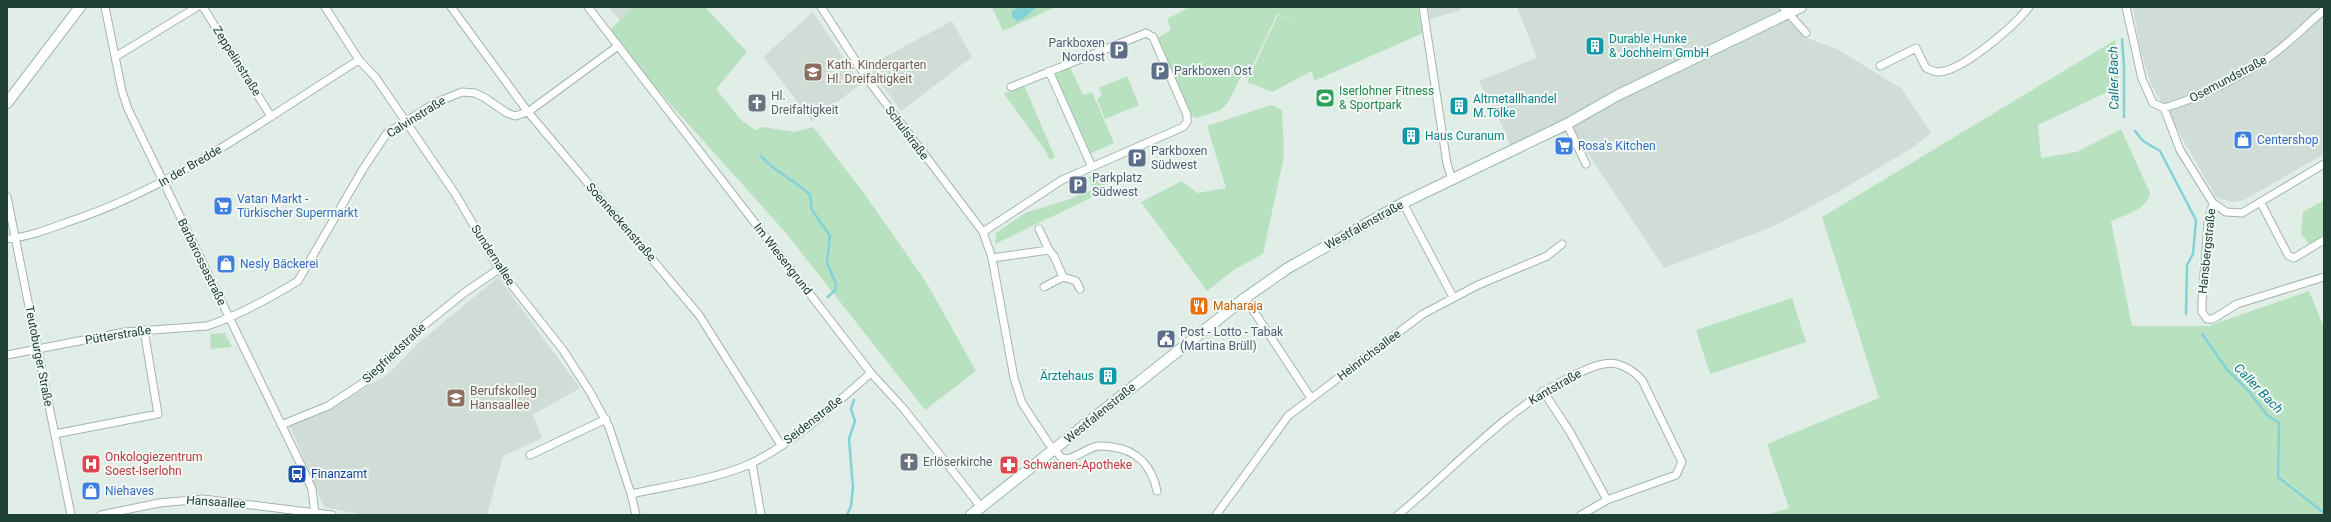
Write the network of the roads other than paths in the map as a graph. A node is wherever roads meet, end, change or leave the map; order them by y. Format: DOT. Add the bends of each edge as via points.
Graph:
graph roads {
  1 [pos="80,7"];
  2 [pos="105,7"];
  3 [pos="197,7"];
  4 [pos="203,7"];
  5 [pos="325,7"];
  6 [pos="451,7"];
  7 [pos="588,7"];
  8 [pos="821,7"];
  9 [pos="1422,7"];
  10 [pos="1801,7"];
  11 [pos="2029,7"];
  12 [pos="2126,7"];
  13 [pos="1785,10"];
  14 [pos="2324,10"];
  15 [pos="1806,33"];
  16 [pos="618,46"];
  17 [pos="115,57"];
  18 [pos="359,60"];
  19 [pos="1880,66"];
  20 [pos="1049,72"];
  21 [pos="1011,87"];
  22 [pos="7,103"];
  23 [pos="2164,108"];
  24 [pos="528,112"];
  25 [pos="270,115"];
  26 [pos="406,122"];
  27 [pos="1567,124"];
  28 [pos="1586,164"];
  29 [pos="2324,164"];
  30 [pos="1091,165"];
  31 [pos="1452,179"];
  32 [pos="163,183"];
  33 [pos="7,197"];
  34 [pos="1403,203"];
  35 [pos="2213,203"];
  36 [pos="2261,203"];
  37 [pos="1038,229"];
  38 [pos="983,232"];
  39 [pos="15,238"];
  40 [pos="7,239"];
  41 [pos="2324,240"];
  42 [pos="1562,244"];
  43 [pos="1049,250"];
  44 [pos="992,258"];
  45 [pos="499,269"];
  46 [pos="1063,277"];
  47 [pos="2324,277"];
  48 [pos="1044,287"];
  49 [pos="1080,289"];
  50 [pos="1453,297"];
  51 [pos="1245,298"];
  52 [pos="229,317"];
  53 [pos="144,330"];
  54 [pos="38,349"];
  55 [pos="7,355"];
  56 [pos="871,372"];
  57 [pos="1543,391"];
  58 [pos="1312,398"];
  59 [pos="606,419"];
  60 [pos="281,425"];
  61 [pos="55,434"];
  62 [pos="781,445"];
  63 [pos="1054,450"];
  64 [pos="530,455"];
  65 [pos="752,463"];
  66 [pos="1157,491"];
  67 [pos="631,494"];
  68 [pos="1606,500"];
  69 [pos="981,507"];
  70 [pos="315,513"];
  71 [pos="71,515"];
  72 [pos="101,515"];
  73 [pos="332,515"];
  74 [pos="636,515"];
  75 [pos="761,515"];
  76 [pos="971,515"];
  77 [pos="1216,515"];
  78 [pos="1398,515"];
  79 [pos="1581,515"];
  1 -- 22 [label="main road"];
  2 -- 17 [label="street, Barbarossastraße"];
  3 -- 17 [label="street"];
  4 -- 25 [label="street, Zeppelinstraße"];
  5 -- 18 [label="street, Sundernallee"];
  6 -- 24 [label="street, Soenneckenstraße"];
  7 -- 16 [label="street, Im Wiesengrund"];
  8 -- 38 [label="street, Schulstraße" via="868,80"];
  9 -- 31 [label="street" via="1447,164"];
  10 -- 13 [label="main road, Westfalenstraße"];
  11 -- 19 [label="street" via="2005,33 1978,53 1952,67 1938,72 1926,68 1916,48"];
  12 -- 23 [label="street, Hansbergstraße" via="2142,80 2153,103"];
  13 -- 15 [label="street"];
  13 -- 27 [label="main road, Westfalenstraße" via="1618,95"];
  14 -- 23 [label="street, Osemundstraße" via="2268,58 2214,88 2182,103"];
  16 -- 24 [label="street"];
  16 -- 56 [label="street, Im Wiesengrund"];
  17 -- 32 [label="street, Barbarossastraße" via="128,109"];
  18 -- 25 [label="street, In der Bredde"];
  18 -- 26 [label="street, Sundernallee" via="376,78"];
  20 -- 21 [label="street"];
  20 -- 30 [label="street"];
  20 -- 30 [label="street" via="1135,36 1146,33 1153,37 1187,115 1187,122 1183,127"];
  23 -- 35 [label="street, Hansbergstraße" via="2180,150"];
  24 -- 26 [label="street, Calvinstraße" via="515,116 475,93 462,92 435,103"];
  24 -- 62 [label="street, Soenneckenstraße" via="610,212 700,315"];
  25 -- 32 [label="street, In der Bredde" via="203,161"];
  26 -- 45 [label="street, Sundernallee" via="456,195"];
  26 -- 52 [label="street, Calvinstraße" via="387,133 363,169 298,281"];
  27 -- 28 [label="street"];
  27 -- 31 [label="main road, Westfalenstraße"];
  29 -- 36 [label="street"];
  30 -- 38 [label="street" via="1062,180"];
  31 -- 34 [label="main road, Westfalenstraße"];
  32 -- 39 [label="street, In der Bredde" via="88,216"];
  32 -- 52 [label="street, Barbarossastraße"];
  33 -- 39 [label="street, Teutoburger Straße"];
  34 -- 50 [label="street"];
  34 -- 51 [label="main road, Westfalenstraße" via="1288,268"];
  35 -- 36 [label="street" via="2226,212 2242,213"];
  35 -- 47 [label="street, Hansbergstraße" via="2208,222 2202,302 2202,312 2207,319 2213,319 2237,304"];
  36 -- 41 [label="street" via="2288,255 2294,258 2299,256"];
  37 -- 43 [label="street"];
  38 -- 44 [label="street, Schulstraße"];
  39 -- 40 [label="street, In der Bredde"];
  39 -- 54 [label="street, Teutoburger Straße"];
  42 -- 50 [label="street, Heinrichsallee" via="1547,256"];
  43 -- 44 [label="street"];
  43 -- 46 [label="street"];
  44 -- 63 [label="street, Schulstraße" via="1014,378 1022,402"];
  45 -- 59 [label="street, Sundernallee" via="563,350"];
  45 -- 60 [label="street, Siegfriedstraße" via="464,292 418,330 366,381 328,406"];
  46 -- 48 [label="street"];
  46 -- 49 [label="street" via="1076,281"];
  50 -- 58 [label="street, Heinrichsallee" via="1423,314"];
  51 -- 58 [label="street"];
  51 -- 63 [label="main road, Westfalenstraße"];
  52 -- 53 [label="street, Pütterstraße" via="207,326"];
  52 -- 60 [label="street, Barbarossastraße"];
  53 -- 54 [label="street, Pütterstraße"];
  53 -- 61 [label="street" via="158,414"];
  54 -- 55 [label="street, Pütterstraße"];
  54 -- 61 [label="street, Teutoburger Straße"];
  56 -- 62 [label="street, Seidenstraße"];
  56 -- 69 [label="street, Im Wiesengrund" via="903,408"];
  57 -- 68 [label="street" via="1570,432"];
  57 -- 68 [label="street, Kantstraße" via="1592,366 1616,364 1633,371 1642,380 1682,462 1676,475"];
  57 -- 78 [label="street, Kantstraße" via="1514,412"];
  58 -- 77 [label="street, Heinrichsallee" via="1288,416"];
  59 -- 64 [label="street"];
  59 -- 67 [label="street, Sundernallee"];
  60 -- 70 [label="street, Barbarossastraße" via="312,489"];
  61 -- 71 [label="street, Teutoburger Straße"];
  62 -- 65 [label="street, Seidenstraße"];
  63 -- 66 [label="street" via="1066,459 1095,447 1105,446 1130,452 1150,470"];
  63 -- 69 [label="main road, Westfalenstraße"];
  65 -- 67 [label="street, Seidenstraße"];
  65 -- 75 [label="street"];
  67 -- 74 [label="street, Sundernallee"];
  68 -- 79 [label="street"];
  69 -- 76 [label="main road, Westfalenstraße"];
  70 -- 72 [label="street, Hansaallee" via="203,498 159,503"];
  70 -- 73 [label="street, Hansaallee"];
}
